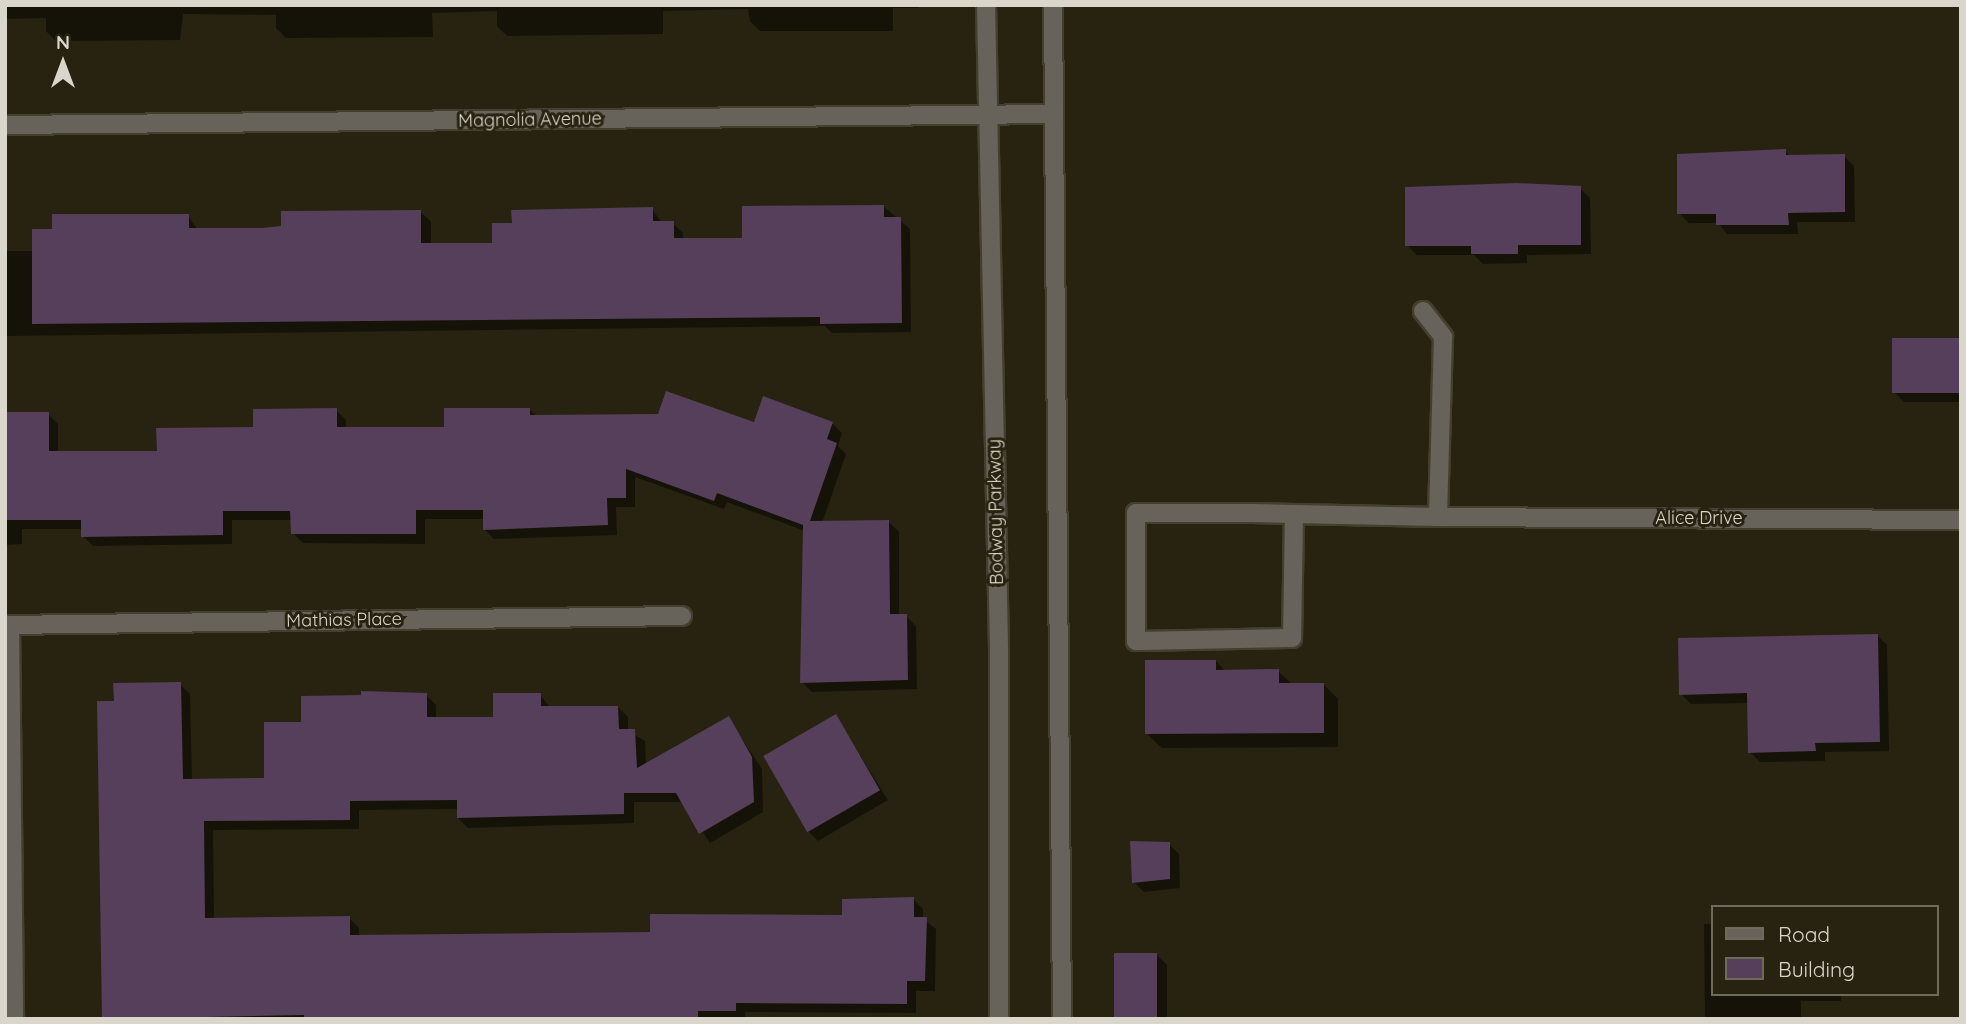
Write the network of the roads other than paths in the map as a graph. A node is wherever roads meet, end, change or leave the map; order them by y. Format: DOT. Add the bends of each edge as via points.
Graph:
graph roads {
  1 [pos="986,5"];
  2 [pos="1053,5"];
  3 [pos="1054,114"];
  4 [pos="988,116"];
  5 [pos="5,125"];
  6 [pos="1423,311"];
  7 [pos="1294,514"];
  8 [pos="1438,517"];
  9 [pos="1961,520"];
  10 [pos="682,616"];
  11 [pos="7,625"];
  12 [pos="14,1019"];
  13 [pos="999,1019"];
  14 [pos="1062,1019"];
  1 -- 4 [label="street, Bodway Parkway"];
  2 -- 3 [label="street"];
  3 -- 4 [label="street, Magnolia Avenue"];
  3 -- 14 [label="street"];
  4 -- 5 [label="street, Magnolia Avenue"];
  4 -- 13 [label="street, Bodway Parkway" via="999,649"];
  6 -- 8 [label="street" via="1443,337"];
  7 -- 7 [label="street, Alice Drive" via="1136,513 1136,641 1292,638"];
  7 -- 8 [label="street, Alice Drive"];
  8 -- 9 [label="street, Alice Drive"];
  10 -- 11 [label="street, Mathias Place"];
  11 -- 12 [label="street"];
}
